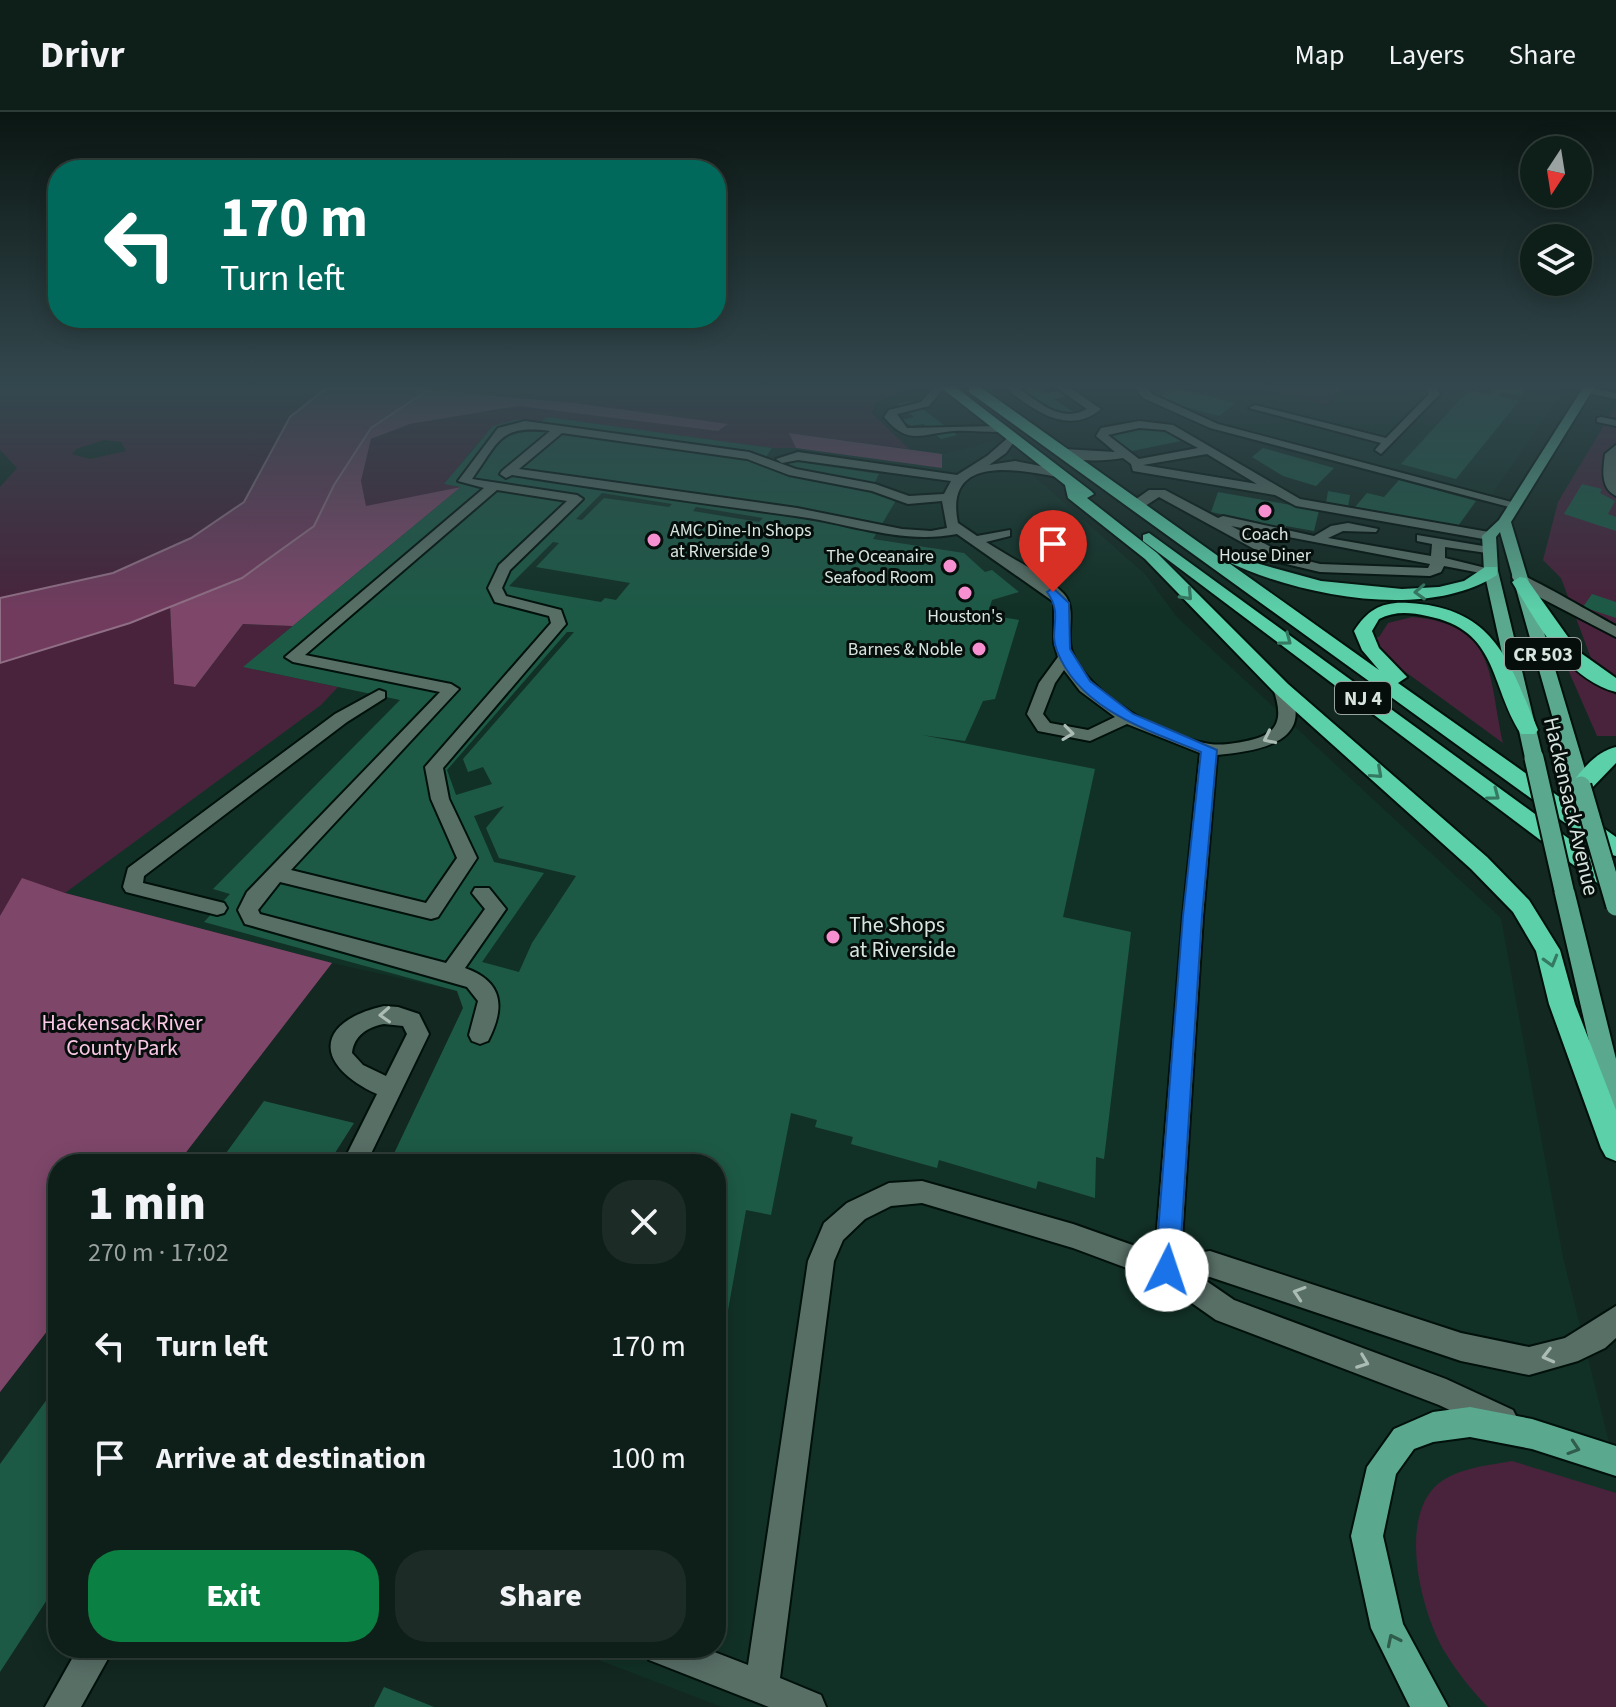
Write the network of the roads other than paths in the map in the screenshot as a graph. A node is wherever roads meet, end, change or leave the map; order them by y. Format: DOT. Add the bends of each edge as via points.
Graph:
graph roads {
  1 [pos="479,460"];
  2 [pos="523,460"];
  3 [pos="761,460"];
  4 [pos="833,460"];
  5 [pos="985,460"];
  6 [pos="1040,460"];
  7 [pos="1074,460"];
  8 [pos="1134,460"];
  9 [pos="1151,460"];
  10 [pos="1226,460"];
  11 [pos="1354,460"];
  12 [pos="1371,460"];
  13 [pos="1541,460"];
  14 [pos="1610,460"];
  15 [pos="1137,463"];
  16 [pos="1368,464"];
  17 [pos="962,477"];
  18 [pos="1065,479"];
  19 [pos="1100,479"];
  20 [pos="494,486"];
  21 [pos="1276,491"];
  22 [pos="1616,492"];
  23 [pos="948,497"];
  24 [pos="1513,504"];
  25 [pos="1137,505"];
  26 [pos="1207,518"];
  27 [pos="1504,522"];
  28 [pos="1005,533"];
  29 [pos="965,535"];
  30 [pos="1316,540"];
  31 [pos="1439,541"];
  32 [pos="1489,543"];
  33 [pos="1438,561"];
  34 [pos="1491,571"];
  35 [pos="1518,578"];
  36 [pos="1616,632"];
  37 [pos="1066,658"];
  38 [pos="1616,686"];
  39 [pos="1281,688"];
  40 [pos="379,695"];
  41 [pos="1128,717"];
  42 [pos="1447,727"];
  43 [pos="1528,730"];
  44 [pos="1209,750"];
  45 [pos="1616,753"];
  46 [pos="1581,786"];
  47 [pos="1616,848"];
  48 [pos="277,874"];
  49 [pos="1616,885"];
  50 [pos="482,893"];
  51 [pos="1616,906"];
  52 [pos="217,908"];
  53 [pos="451,972"];
  54 [pos="480,1035"];
  55 [pos="390,1089"];
  56 [pos="1616,1106"];
  57 [pos="1616,1148"];
  58 [pos="359,1154"];
  59 [pos="1167,1270"];
  60 [pos="1616,1320"];
  61 [pos="1532,1434"];
  62 [pos="1616,1461"];
  63 [pos="91,1658"];
  64 [pos="687,1658"];
  65 [pos="762,1687"];
  66 [pos="62,1707"];
  67 [pos="809,1707"];
  68 [pos="1431,1707"];
  1 -- 20 [label="street" via="464,481"];
  2 -- 29 [label="street" via="508,473 797,512 902,533"];
  3 -- 23 [label="street" via="908,500"];
  4 -- 17 [label="street"];
  5 -- 17 [label="street"];
  6 -- 18 [label="highway, NJ 4"];
  7 -- 19 [label="highway, NJ 4"];
  8 -- 15 [label="street"];
  9 -- 15 [label="street"];
  10 -- 21 [label="street"];
  11 -- 16 [label="street"];
  12 -- 16 [label="street"];
  13 -- 24 [label="main road"];
  14 -- 22 [label="street" via="1610,485"];
  15 -- 19 [label="street" via="1112,465"];
  15 -- 21 [label="street" via="1137,468"];
  16 -- 24 [label="street"];
  17 -- 18 [label="street" via="992,466 1015,465"];
  17 -- 23 [label="street"];
  18 -- 39 [label="highway, one-way" via="1073,495 1151,556"];
  18 -- 49 [label="highway, NJ 4, one-way"];
  19 -- 25 [label="highway, NJ 4"];
  20 -- 48 [label="street" via="293,657 451,689"];
  20 -- 48 [label="street" via="577,499 504,568 495,588 500,599 556,613 559,624 434,767 432,774 467,858 464,867 431,912"];
  21 -- 32 [label="street" via="1296,502"];
  23 -- 29 [label="street" via="948,513"];
  24 -- 27 [label="main road"];
  25 -- 26 [label="street" via="1161,493"];
  34 -- 25 [label="highway, one-way" via="1471,587 1442,592 1312,585 1244,565"];
  25 -- 42 [label="highway, NJ 4"];
  26 -- 30 [label="street"];
  26 -- 33 [label="street" via="1268,552 1309,566 1430,572"];
  27 -- 32 [label="main road"];
  27 -- 35 [label="main road, Hackensack Avenue / CR 503"];
  28 -- 29 [label="street"];
  29 -- 37 [label="street" via="1058,596 1063,603 1060,635"];
  30 -- 31 [label="street" via="1347,525"];
  30 -- 33 [label="street"];
  31 -- 32 [label="street"];
  31 -- 33 [label="street"];
  32 -- 34 [label="main road, Hackensack Avenue / CR 503"];
  33 -- 34 [label="street"];
  34 -- 43 [label="main road, Hackensack Avenue / CR 503"];
  35 -- 36 [label="street"];
  35 -- 38 [label="highway" via="1567,653"];
  35 -- 46 [label="main road, Hackensack Avenue / CR 503"];
  37 -- 41 [label="street" via="1092,691"];
  37 -- 41 [label="street, one-way" via="1054,669 1035,714 1044,727 1090,736"];
  39 -- 44 [label="street, one-way" via="1290,708 1282,732 1257,744"];
  39 -- 57 [label="highway, one-way" via="1479,863 1537,927"];
  40 -- 52 [label="street" via="135,873 133,887"];
  41 -- 44 [label="street"];
  42 -- 43 [label="highway" via="1371,650 1363,631 1376,612 1423,609 1478,629 1490,642"];
  42 -- 47 [label="highway, NJ 4"];
  43 -- 56 [label="main road, Hackensack Avenue / CR 503, bridge"];
  44 -- 59 [label="street"];
  45 -- 46 [label="highway"];
  46 -- 51 [label="main road, Hackensack Avenue / CR 503, bridge"];
  48 -- 53 [label="street" via="250,903 252,919"];
  50 -- 53 [label="street" via="496,909"];
  53 -- 54 [label="street" via="478,980 488,995 490,1010"];
  55 -- 58 [label="street"];
  60 -- 59 [label="street, one-way" via="1568,1351 1529,1361 1461,1347 1210,1264"];
  59 -- 61 [label="street, one-way" via="1226,1310 1446,1393"];
  59 -- 65 [label="street" via="922,1192 889,1195 856,1211 833,1232 821,1261"];
  61 -- 62 [label="main road, one-way"];
  68 -- 61 [label="main road, one-way" via="1387,1628 1367,1536 1382,1467 1404,1439 1433,1427 1470,1422"];
  63 -- 66 [label="street"];
  64 -- 65 [label="street"];
  65 -- 67 [label="street"];
}
